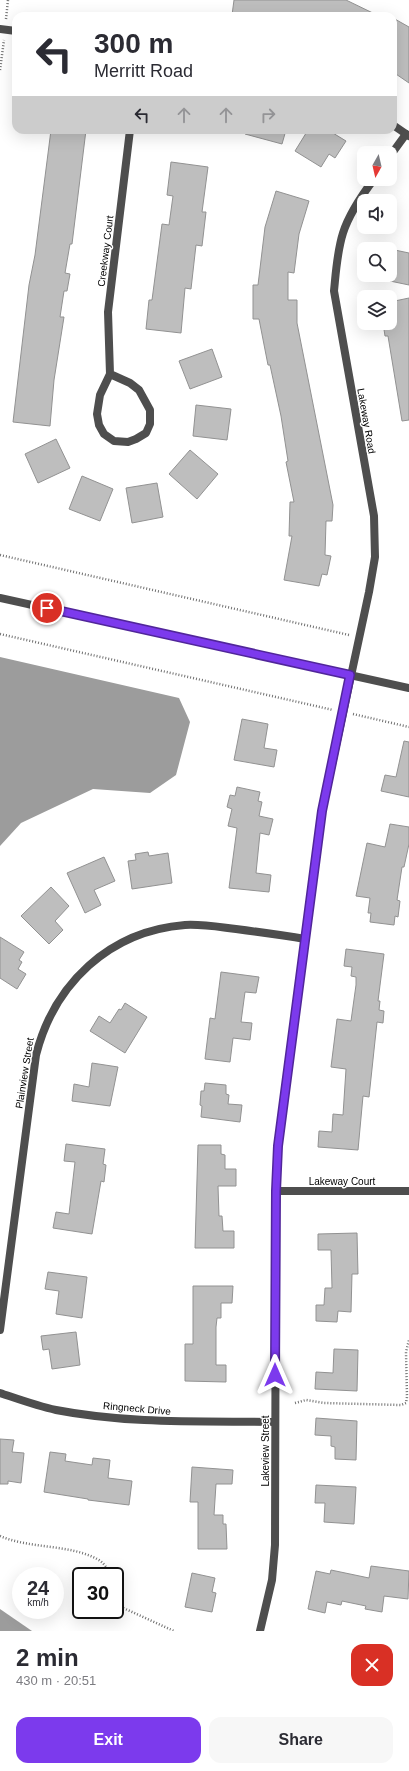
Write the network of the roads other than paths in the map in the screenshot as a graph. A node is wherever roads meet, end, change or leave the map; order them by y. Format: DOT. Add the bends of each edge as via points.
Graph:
graph roads {
  1 [pos="0,29"];
  2 [pos="12,30"];
  3 [pos="397,128"];
  4 [pos="130,134"];
  5 [pos="407,135"];
  6 [pos="397,147"];
  7 [pos="369,186"];
  8 [pos="110,374"];
  9 [pos="0,598"];
  10 [pos="350,675"];
  11 [pos="409,688"];
  12 [pos="305,939"];
  13 [pos="276,1191"];
  14 [pos="409,1191"];
  15 [pos="0,1330"];
  16 [pos="0,1393"];
  17 [pos="276,1422"];
  18 [pos="260,1631"];
  1 -- 2 [label="street"];
  3 -- 5 [label="street"];
  4 -- 8 [label="street, Creekway Court" via="108,312"];
  5 -- 6 [label="street"];
  7 -- 10 [label="street, Lakeway Road" via="343,231 337,257 334,291 374,516 375,557"];
  8 -- 8 [label="street, Creekway Court" via="100,395 99,425 104,434 114,441 128,442 146,433 150,424 150,410 139,390"];
  9 -- 10 [label="street"];
  10 -- 11 [label="street"];
  10 -- 12 [label="street, Lakeview Street" via="322,811"];
  12 -- 13 [label="street, Lakeview Street" via="278,1146"];
  12 -- 15 [label="street, Plainview Street" via="207,926 170,927 139,935 111,949 75,978 50,1014 41,1034 36,1055"];
  13 -- 14 [label="street, Lakeway Court"];
  13 -- 17 [label="street, Lakeview Street"];
  16 -- 17 [label="street, Ringneck Drive" via="56,1410 120,1418"];
  17 -- 18 [label="street, Lakeview Street" via="275,1545 272,1580"];
}
